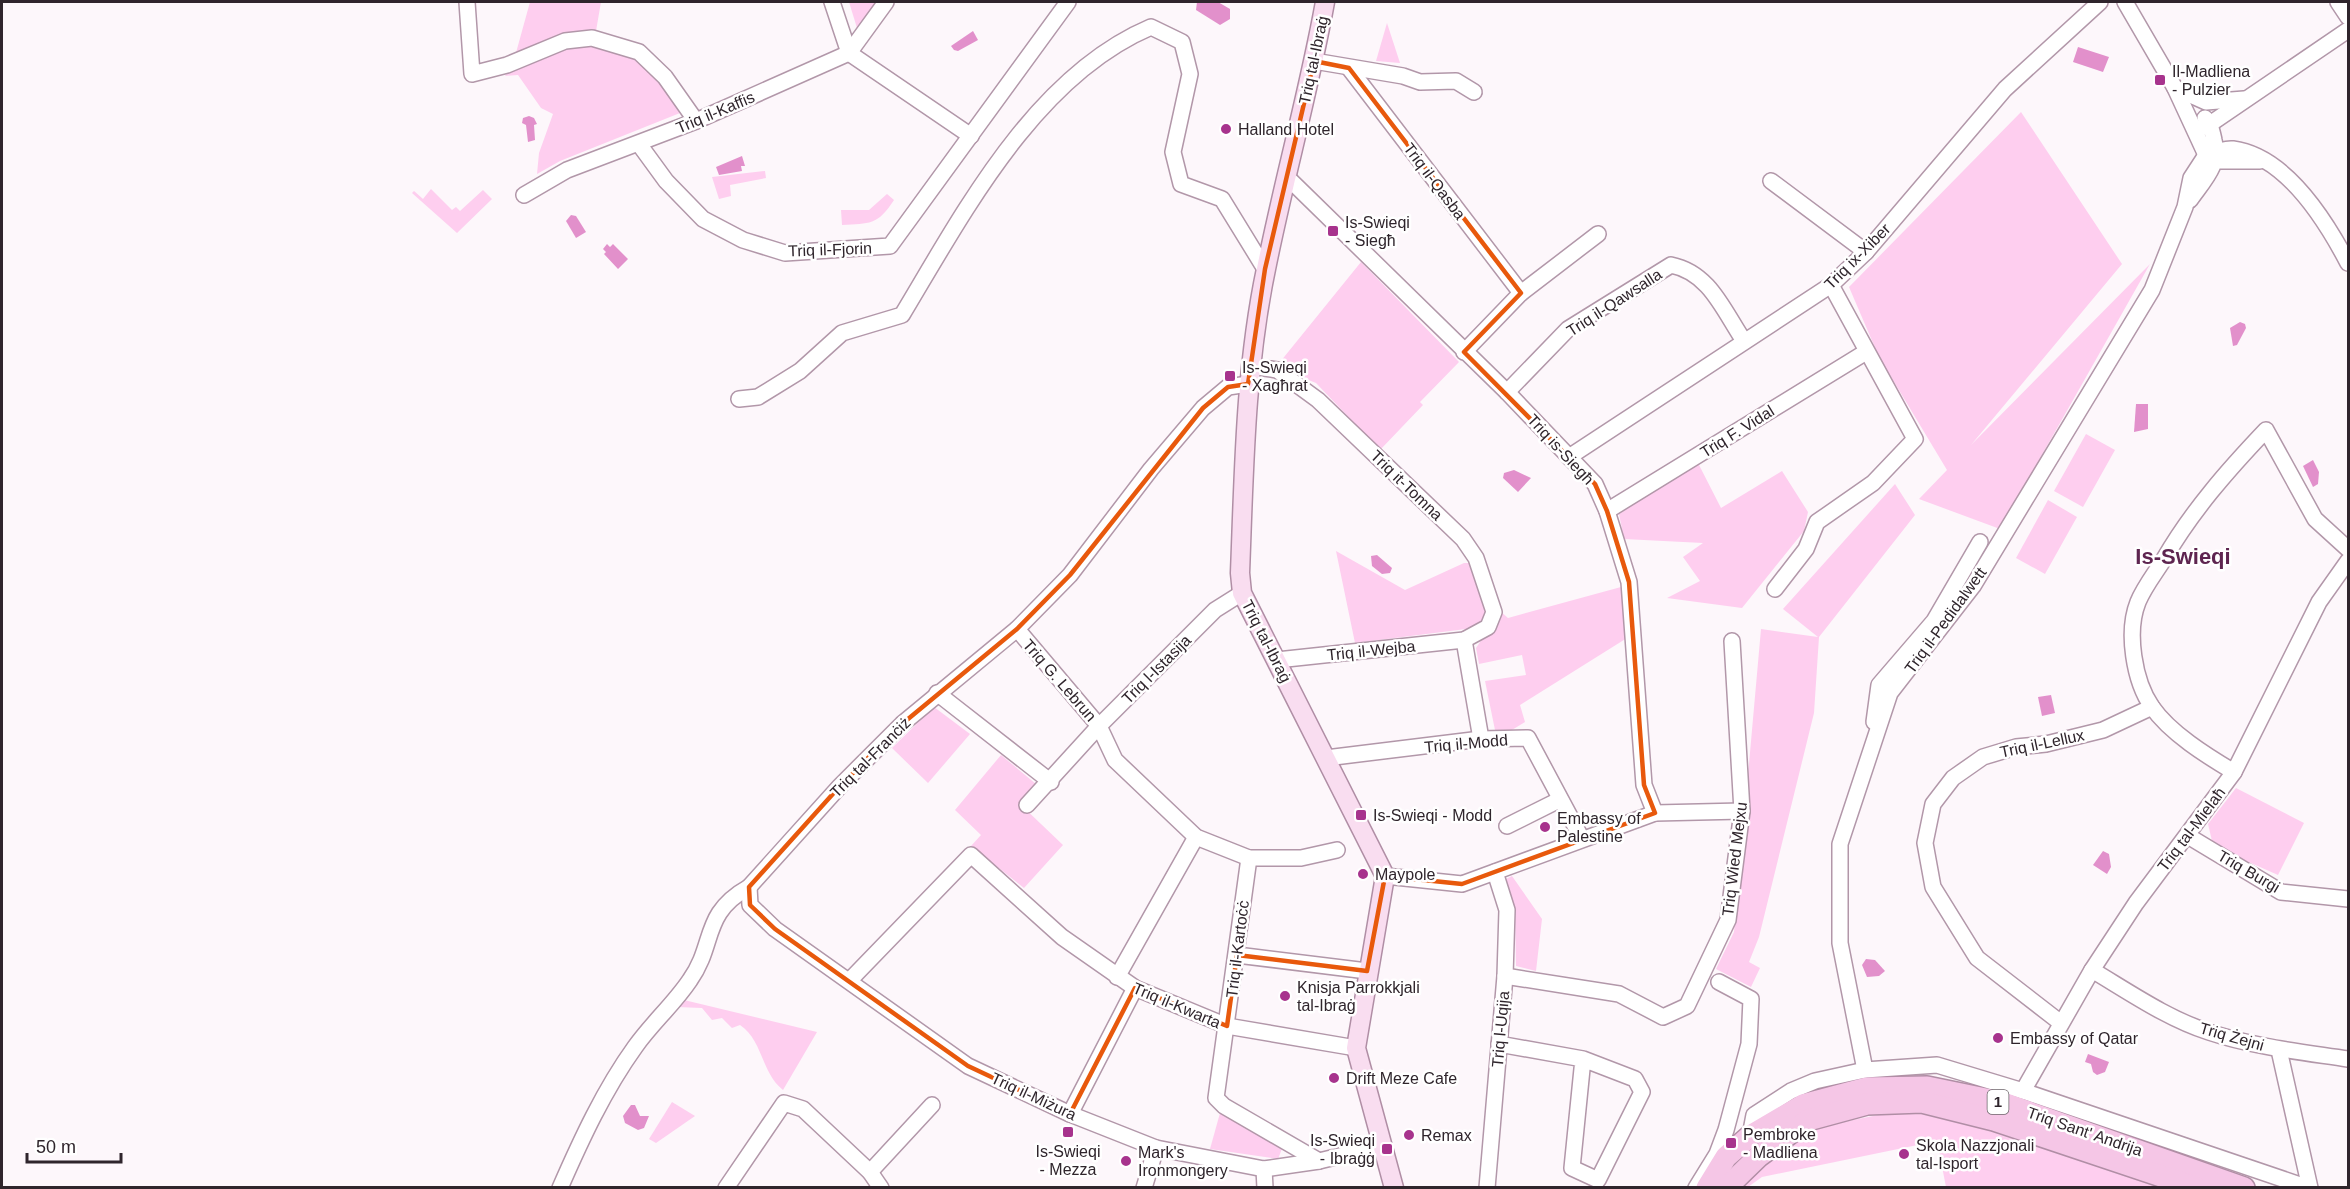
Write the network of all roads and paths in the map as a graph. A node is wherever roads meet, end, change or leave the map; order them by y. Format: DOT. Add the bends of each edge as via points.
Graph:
graph roads {
  1 [pos="467,2"];
  2 [pos="832,2"];
  3 [pos="886,2"];
  4 [pos="1068,2"];
  5 [pos="1325,2"];
  6 [pos="2100,2"];
  7 [pos="2125,2"];
  8 [pos="2338,2"];
  9 [pos="2349,17"];
  10 [pos="2349,30"];
  11 [pos="849,53"];
  12 [pos="1314,61"];
  13 [pos="1349,68"];
  14 [pos="2175,88"];
  15 [pos="1474,92"];
  16 [pos="2244,99"];
  17 [pos="2218,101"];
  18 [pos="696,121"];
  19 [pos="2201,123"];
  20 [pos="971,136"];
  21 [pos="639,144"];
  22 [pos="2213,156"];
  23 [pos="1287,177"];
  24 [pos="1771,181"];
  25 [pos="524,195"];
  26 [pos="1598,234"];
  27 [pos="1866,252"];
  28 [pos="2349,263"];
  29 [pos="1265,269"];
  30 [pos="1832,285"];
  31 [pos="1521,293"];
  32 [pos="1744,341"];
  33 [pos="1464,352"];
  34 [pos="1866,352"];
  35 [pos="1249,375"];
  36 [pos="1507,392"];
  37 [pos="740,399"];
  38 [pos="1569,456"];
  39 [pos="1607,511"];
  40 [pos="1980,542"];
  41 [pos="2349,549"];
  42 [pos="2349,561"];
  43 [pos="1775,589"];
  44 [pos="1242,593"];
  45 [pos="1017,629"];
  46 [pos="1464,640"];
  47 [pos="1732,641"];
  48 [pos="1277,660"];
  49 [pos="937,693"];
  50 [pos="2152,707"];
  51 [pos="1099,726"];
  52 [pos="1481,739"];
  53 [pos="1873,741"];
  54 [pos="1326,758"];
  55 [pos="2234,772"];
  56 [pos="1051,782"];
  57 [pos="1559,800"];
  58 [pos="1027,806"];
  59 [pos="1742,811"];
  60 [pos="1655,813"];
  61 [pos="1507,826"];
  62 [pos="2188,836"];
  63 [pos="1196,837"];
  64 [pos="1582,839"];
  65 [pos="1337,850"];
  66 [pos="1249,858"];
  67 [pos="1496,872"];
  68 [pos="1385,876"];
  69 [pos="749,887"];
  70 [pos="2349,899"];
  71 [pos="1237,955"];
  72 [pos="2092,970"];
  73 [pos="1367,971"];
  74 [pos="1505,976"];
  75 [pos="1117,977"];
  76 [pos="850,980"];
  77 [pos="1719,982"];
  78 [pos="1135,988"];
  79 [pos="2061,1023"];
  80 [pos="1227,1026"];
  81 [pos="1499,1044"];
  82 [pos="1356,1047"];
  83 [pos="2279,1050"];
  84 [pos="1583,1059"];
  85 [pos="2349,1059"];
  86 [pos="1865,1070"];
  87 [pos="2023,1091"];
  88 [pos="932,1106"];
  89 [pos="1070,1114"];
  90 [pos="1729,1115"];
  91 [pos="1752,1126"];
  92 [pos="1381,1146"];
  93 [pos="1156,1148"];
  94 [pos="1319,1161"];
  95 [pos="1264,1169"];
  96 [pos="870,1172"];
  97 [pos="560,1188"];
  98 [pos="726,1188"];
  99 [pos="881,1188"];
  100 [pos="1144,1188"];
  101 [pos="1265,1188"];
  102 [pos="1394,1188"];
  103 [pos="1486,1188"];
  104 [pos="1696,1188"];
  105 [pos="1707,1188"];
  106 [pos="1726,1188"];
  107 [pos="2197,1188"];
  108 [pos="2244,1188"];
  109 [pos="2310,1188"];
  1 -- 18 [label="street" via="472,74 507,65 565,41 592,38 639,52 665,77"];
  2 -- 11 [label="street"];
  3 -- 11 [label="street"];
  4 -- 20 [label="street, Triq il-Fjorin"];
  5 -- 12 [label="main road, Triq tal-Ibraġ"];
  6 -- 27 [label="street, Triq ix-Xiber" via="2005,89"];
  7 -- 14 [label="street"];
  8 -- 9 [label="street"];
  10 -- 16 [label="street"];
  11 -- 18 [label="street, Triq il-Kaffis"];
  11 -- 20 [label="street"];
  12 -- 13 [label="street"];
  12 -- 23 [label="main road, Triq tal-Ibraġ"];
  13 -- 15 [label="street" via="1420,82 1456,81"];
  13 -- 31 [label="street, Triq il-Qasba"];
  14 -- 17 [label="street" via="2206,102"];
  14 -- 19 [label="street"];
  16 -- 17 [label="street"];
  16 -- 19 [label="street"];
  17 -- 19 [label="street"];
  18 -- 21 [label="street, Triq il-Kaffis"];
  19 -- 22 [label="street"];
  20 -- 21 [label="street, Triq il-Fjorin" via="890,246 785,253 743,240 703,219 666,181"];
  21 -- 25 [label="street, Triq il-Kaffis" via="567,170"];
  22 -- 28 [label="street" via="2266,161 2300,190 2327,222"];
  22 -- 53 [label="street, Triq il-Pedidalwett" via="2191,178 2186,207 2152,290 1973,586 1890,693"];
  23 -- 29 [label="main road, Triq tal-Ibraġ"];
  23 -- 33 [label="street, Triq is-Siegħ"];
  24 -- 27 [label="street"];
  26 -- 31 [label="street"];
  27 -- 30 [label="street, Triq ix-Xiber"];
  29 -- 35 [label="main road, Triq tal-Ibraġ"];
  29 -- 37 [label="street" via="1222,199 1181,184 1173,152 1190,74 1182,42 1151,27 1124,38 1072,78 1031,120 988,176 902,315 842,333 800,371 758,397"];
  30 -- 32 [label="street, Triq ix-Xiber"];
  30 -- 34 [label="street"];
  31 -- 33 [label="street"];
  32 -- 36 [label="street, Triq il-Qawsalla" via="1704,279 1671,265 1568,330"];
  32 -- 38 [label="street, Triq ix-Xiber"];
  33 -- 36 [label="street, Triq is-Siegħ"];
  34 -- 39 [label="street, Triq F. Vidal"];
  34 -- 43 [label="street" via="1915,439 1873,483 1817,522 1806,549"];
  35 -- 44 [label="main road, Triq tal-Ibraġ"];
  35 -- 45 [label="street, Triq tal-Franċiż" via="1203,408 1070,575"];
  35 -- 46 [label="street, Triq it-Tomna" via="1277,370 1318,400 1463,539 1476,558 1494,612 1488,627"];
  36 -- 38 [label="street, Triq is-Siegħ"];
  38 -- 39 [label="street, Triq is-Siegħ" via="1595,484"];
  39 -- 60 [label="street, Triq is-Siegħ" via="1629,582 1644,785"];
  40 -- 53 [label="street" via="1934,621 1879,685"];
  41 -- 50 [label="street" via="2315,519 2266,430 2222,476 2182,528 2138,602 2131,637 2137,671"];
  42 -- 55 [label="street, Triq tal-Mielaħ" via="2319,602"];
  44 -- 48 [label="main road, Triq tal-Ibraġ"];
  44 -- 51 [label="street, Triq l-Istasija" via="1215,610"];
  45 -- 49 [label="street, Triq tal-Franċiż"];
  45 -- 51 [label="street, Triq G. Lebrun"];
  46 -- 48 [label="street, Triq il-Wejba"];
  46 -- 52 [label="street"];
  47 -- 59 [label="street, Triq Wied Mejxu"];
  48 -- 54 [label="main road, Triq tal-Ibraġ"];
  49 -- 56 [label="street"];
  49 -- 69 [label="street, Triq tal-Franċiż" via="840,786"];
  50 -- 55 [label="street" via="2198,752"];
  50 -- 79 [label="street, Triq il-Lellux" via="2103,730 1983,756 1953,778 1933,804 1925,843 1938,897 1977,958"];
  51 -- 56 [label="street, Triq l-Istasija"];
  51 -- 63 [label="street, Triq G. Lebrun" via="1115,760"];
  52 -- 54 [label="street, Triq il-Modd"];
  52 -- 57 [label="street, Triq il-Modd" via="1528,738"];
  53 -- 86 [label="street, Triq il-Pedidalwett" via="1840,844 1840,943"];
  54 -- 68 [label="main road, Triq tal-Ibraġ"];
  55 -- 62 [label="street, Triq tal-Mielaħ"];
  56 -- 58 [label="street, Triq l-Istasija"];
  57 -- 61 [label="street"];
  57 -- 64 [label="street, Triq il-Modd"];
  59 -- 60 [label="street"];
  59 -- 74 [label="street, Triq Wied Mejxu" via="1728,920 1687,1006 1663,1017 1619,994"];
  60 -- 64 [label="street"];
  62 -- 70 [label="street, Triq Burgi" via="2280,892"];
  62 -- 72 [label="street, Triq tal-Mielaħ" via="2136,903"];
  63 -- 66 [label="street, Triq G. Lebrun"];
  63 -- 75 [label="street"];
  64 -- 67 [label="street"];
  65 -- 66 [label="street, Triq G. Lebrun" via="1301,858"];
  66 -- 71 [label="street, Triq il-Kartoċċ"];
  67 -- 68 [label="street" via="1462,884"];
  67 -- 74 [label="street, Triq l-Uqija" via="1507,910"];
  68 -- 73 [label="main road"];
  69 -- 76 [label="street, Triq il-Miżura" via="750,905 776,929"];
  69 -- 97 [label="street, Triq tal-Franċiż" via="734,896 713,921 702,960 690,981 634,1048 583,1136"];
  71 -- 73 [label="street"];
  71 -- 80 [label="street, Triq il-Kartoċċ"];
  72 -- 79 [label="street, Triq tal-Mielaħ"];
  72 -- 83 [label="street, Triq Żejni" via="2208,1032"];
  73 -- 82 [label="main road"];
  74 -- 81 [label="street, Triq l-Uqija"];
  75 -- 76 [label="street, Triq il-Kwarta" via="1062,937 970,855"];
  75 -- 78 [label="street, Triq il-Kwarta"];
  76 -- 89 [label="street, Triq il-Miżura" via="968,1066"];
  77 -- 90 [label="street" via="1751,999 1749,1044"];
  78 -- 80 [label="street, Triq il-Kwarta"];
  78 -- 89 [label="street"];
  79 -- 87 [label="street, Triq tal-Mielaħ"];
  80 -- 82 [label="street, Triq il-Kwarta"];
  80 -- 94 [label="street, Triq il-Kartoċċ" via="1216,1098"];
  81 -- 84 [label="street"];
  81 -- 103 [label="street, Triq l-Uqija"];
  82 -- 92 [label="main road"];
  83 -- 85 [label="street, Triq Żejni"];
  83 -- 109 [label="street"];
  84 -- 84 [label="street" via="1635,1079 1642,1092 1598,1180 1572,1168"];
  86 -- 87 [label="street" via="1937,1065"];
  86 -- 91 [label="street" via="1815,1081 1791,1091"];
  87 -- 109 [label="street"];
  88 -- 96 [label="street"];
  89 -- 93 [label="street, Triq il-Miżura"];
  90 -- 91 [label="street"];
  90 -- 104 [label="street" via="1717,1154"];
  91 -- 105 [label="highway, Triq Sant' Andrija / 1"];
  91 -- 108 [label="highway, Triq Sant' Andrija / 1" via="1803,1105 1867,1088 1927,1087 2000,1102"];
  92 -- 94 [label="street, Triq il-Miżura"];
  92 -- 102 [label="main road"];
  93 -- 95 [label="street, Triq il-Miżura"];
  93 -- 100 [label="street"];
  94 -- 95 [label="street, Triq il-Miżura"];
  95 -- 101 [label="street"];
  96 -- 98 [label="street" via="803,1109 784,1103"];
  96 -- 99 [label="street"];
  106 -- 107 [label="highway, Triq Sant' Andrija / 1" via="1808,1120 1867,1104 1922,1102 1994,1120"];
}
